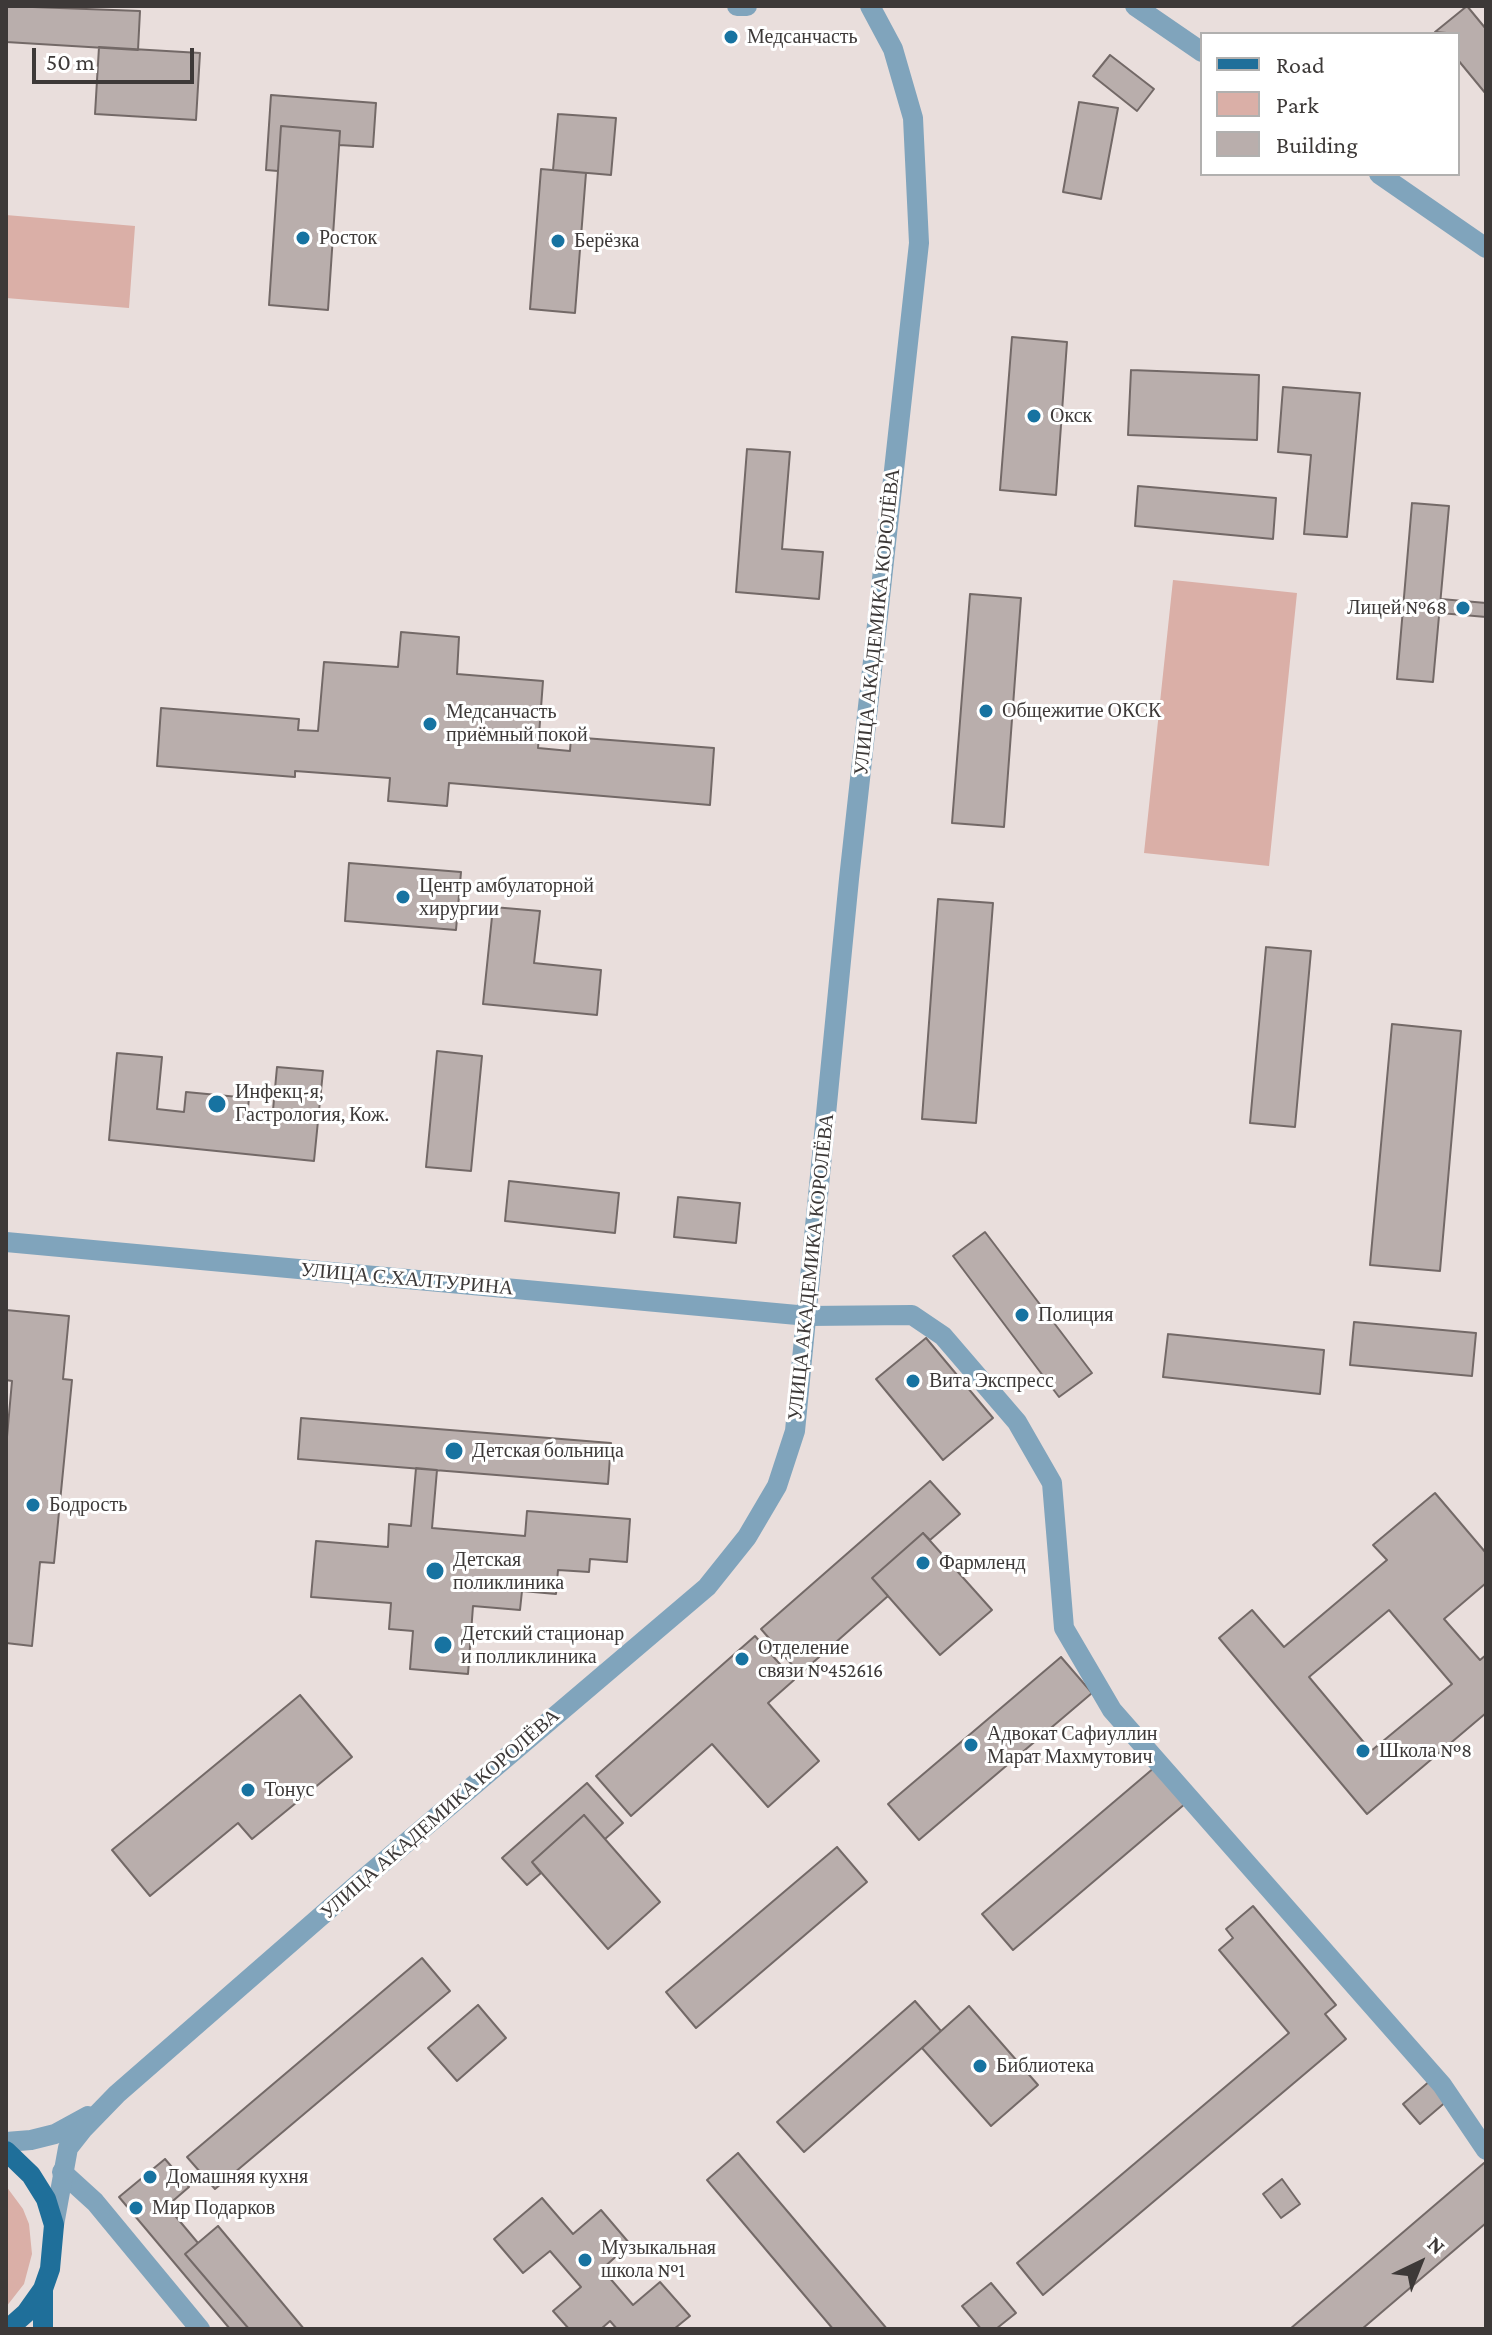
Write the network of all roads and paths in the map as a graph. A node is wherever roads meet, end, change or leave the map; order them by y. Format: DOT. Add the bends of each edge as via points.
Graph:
graph roads {
  1 [pos="737,6"];
  2 [pos="747,6"];
  3 [pos="870,6"];
  4 [pos="1135,6"];
  5 [pos="1200,51"];
  6 [pos="1382,176"];
  7 [pos="1486,248"];
  8 [pos="6,1242"];
  9 [pos="808,1316"];
  10 [pos="117,2094"];
  11 [pos="6,2142"];
  12 [pos="1486,2150"];
  13 [pos="6,2151"];
  14 [pos="62,2172"];
  15 [pos="54,2225"];
  16 [pos="43,2289"];
  17 [pos="8,2329"];
  18 [pos="43,2329"];
  19 [pos="200,2329"];
  1 -- 2 [label="street"];
  3 -- 9 [label="street, УЛИЦА АКАДЕМИКА КОРОЛЁВА" via="893,49 913,118 919,243 849,879"];
  4 -- 5 [label="street"];
  6 -- 7 [label="street"];
  8 -- 9 [label="street, УЛИЦА С.ХАЛТУРИНА"];
  9 -- 10 [label="street, УЛИЦА АКАДЕМИКА КОРОЛЁВА" via="795,1431 777,1486 747,1537 707,1587"];
  9 -- 12 [label="street, УЛИЦА С.ХАЛТУРИНА" via="912,1315 943,1336 1017,1422 1052,1483 1064,1628 1112,1710 1442,2085"];
  10 -- 11 [label="street" via="78,2124 55,2134"];
  10 -- 14 [label="street, УЛИЦА АКАДЕМИКА КОРОЛЁВА" via="68,2148"];
  13 -- 15 [label="main road" via="31,2175"];
  14 -- 15 [label="street, УЛИЦА АКАДЕМИКА КОРОЛЁВА"];
  14 -- 19 [label="street" via="95,2202"];
  15 -- 16 [label="main road"];
  16 -- 17 [label="main road"];
  16 -- 18 [label="main road"];
}
